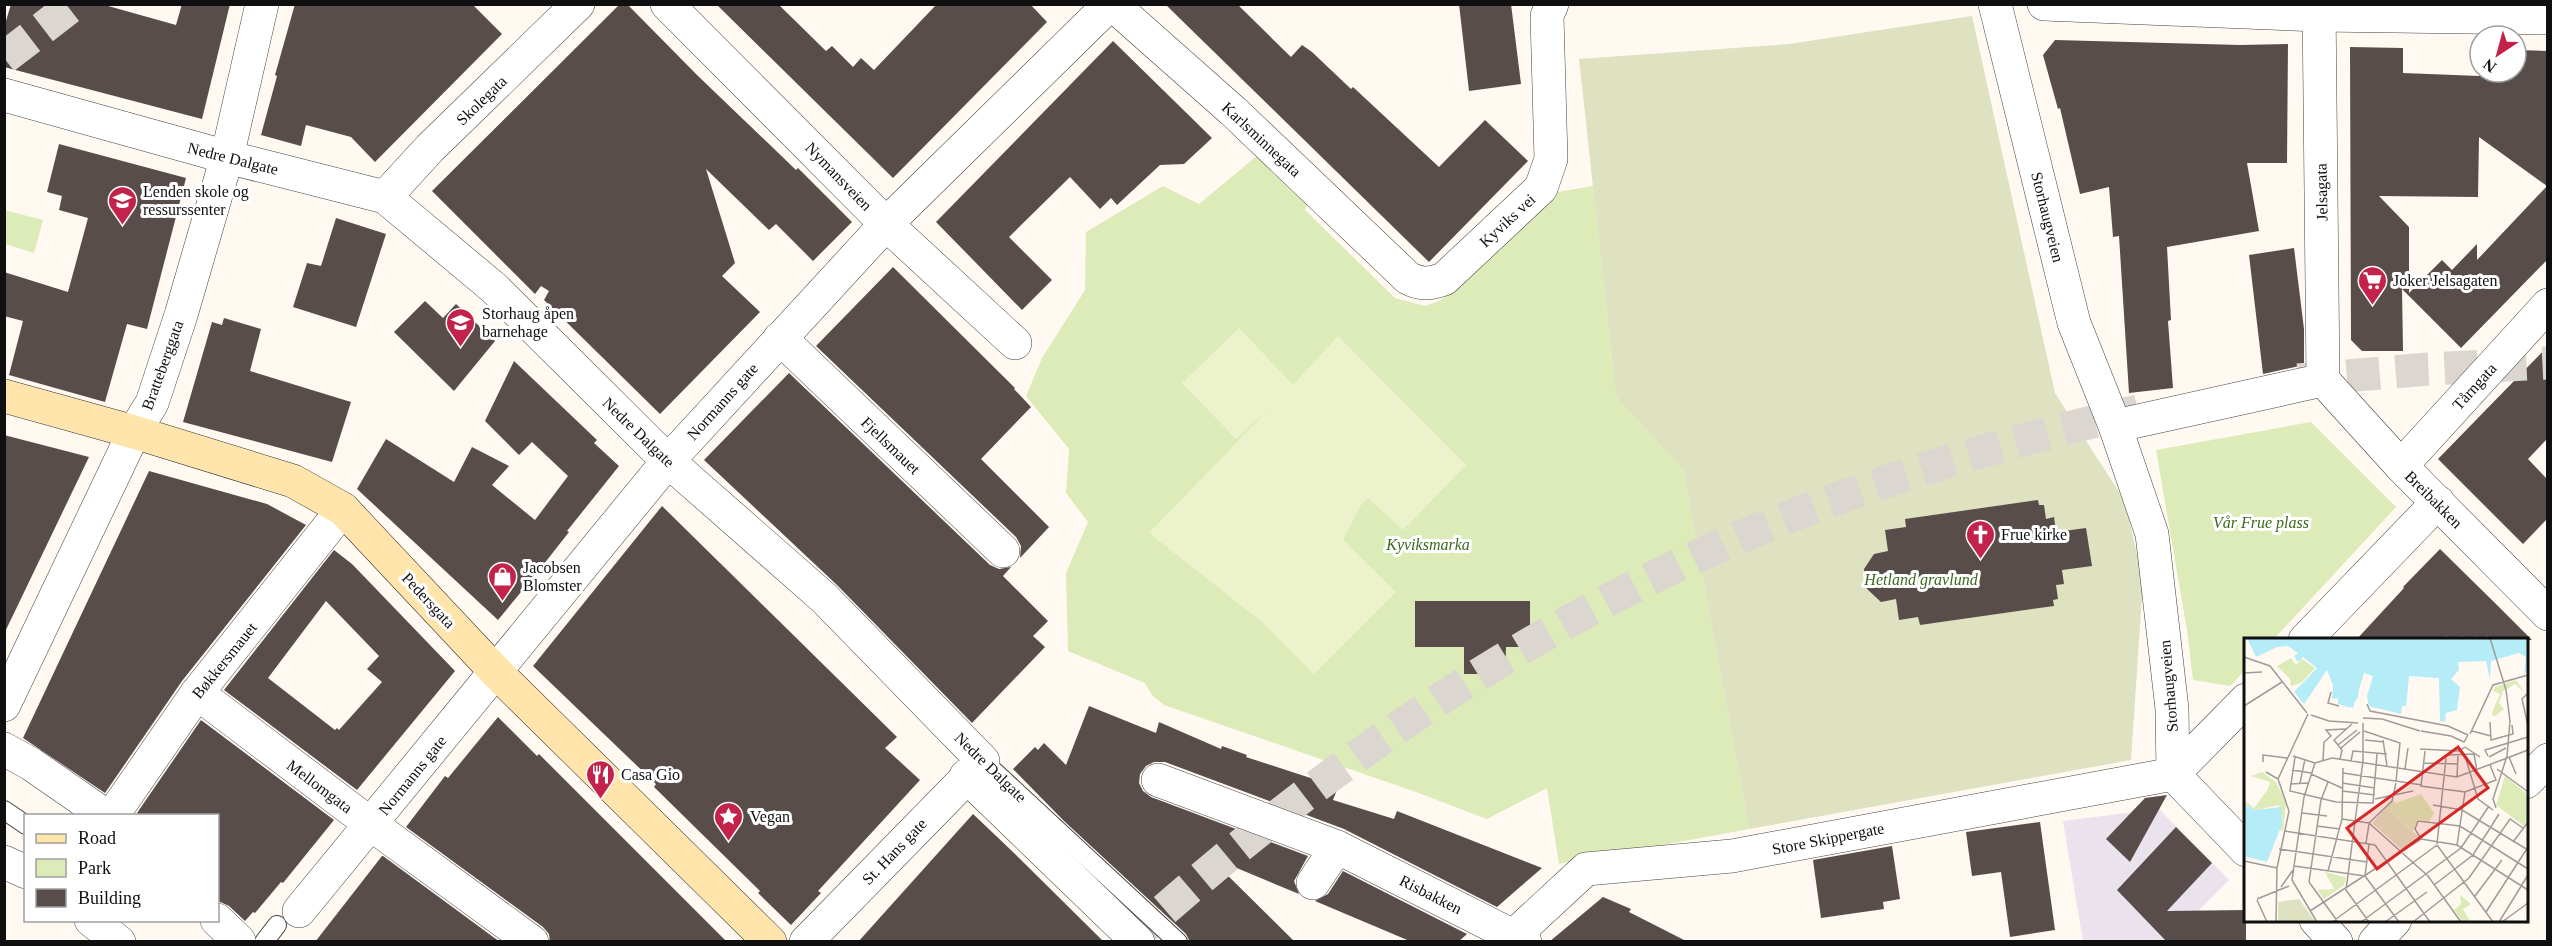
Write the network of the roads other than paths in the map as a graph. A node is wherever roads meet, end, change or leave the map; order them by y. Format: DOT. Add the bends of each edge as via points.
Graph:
graph roads {
  1 [pos="262,4"];
  2 [pos="578,4"];
  3 [pos="667,4"];
  4 [pos="1111,4"];
  5 [pos="1552,4"];
  6 [pos="1995,4"];
  7 [pos="2044,4"];
  8 [pos="2319,10"];
  9 [pos="2547,18"];
  10 [pos="4,95"];
  11 [pos="227,157"];
  12 [pos="385,196"];
  13 [pos="886,224"];
  14 [pos="1408,278"];
  15 [pos="2547,305"];
  16 [pos="780,339"];
  17 [pos="1016,343"];
  18 [pos="2323,380"];
  19 [pos="4,396"];
  20 [pos="2115,426"];
  21 [pos="134,432"];
  22 [pos="668,461"];
  23 [pos="2401,466"];
  24 [pos="2438,502"];
  25 [pos="343,509"];
  26 [pos="1003,551"];
  27 [pos="2547,614"];
  28 [pos="2307,638"];
  29 [pos="496,672"];
  30 [pos="196,693"];
  31 [pos="2244,702"];
  32 [pos="4,705"];
  33 [pos="4,749"];
  34 [pos="2547,760"];
  35 [pos="975,769"];
  36 [pos="2173,774"];
  37 [pos="1158,780"];
  38 [pos="2528,780"];
  39 [pos="4,810"];
  40 [pos="103,814"];
  41 [pos="113,814"];
  42 [pos="24,824"];
  43 [pos="372,825"];
  44 [pos="1337,847"];
  45 [pos="2244,848"];
  46 [pos="1313,883"];
  47 [pos="288,918"];
  48 [pos="92,922"];
  49 [pos="2317,922"];
  50 [pos="2394,922"];
  51 [pos="240,934"];
  52 [pos="1515,940"];
  53 [pos="119,942"];
  54 [pos="532,942"];
  55 [pos="770,942"];
  56 [pos="806,942"];
  57 [pos="1138,942"];
  58 [pos="1178,942"];
  59 [pos="2336,942"];
  60 [pos="2375,942"];
  1 -- 11 [label="street, Bratteberggata"];
  2 -- 12 [label="street, Skolegata"];
  3 -- 13 [label="street, Nymansveien"];
  4 -- 13 [label="street, Normanns gate"];
  4 -- 14 [label="street, Karlsminnegata" via="1234,112"];
  5 -- 14 [label="street, Kyviks vei" via="1547,16 1551,159 1541,188 1444,279 1419,284"];
  6 -- 20 [label="street, Storhaugveien" via="2074,323"];
  7 -- 8 [label="street"];
  8 -- 9 [label="street"];
  8 -- 18 [label="street, Jelsagata"];
  10 -- 11 [label="street, Nedre Dalgate"];
  11 -- 12 [label="street, Nedre Dalgate"];
  11 -- 21 [label="street, Bratteberggata" via="156,392"];
  12 -- 22 [label="street, Nedre Dalgate" via="494,288"];
  13 -- 16 [label="street, Normanns gate"];
  13 -- 17 [label="street, Nymansveien"];
  15 -- 23 [label="street, Tårngata"];
  16 -- 22 [label="street, Normanns gate"];
  16 -- 26 [label="street, Fjellsmauet"];
  18 -- 20 [label="street"];
  18 -- 23 [label="street, Breibakken"];
  19 -- 21 [label="street, Pedersgata"];
  20 -- 36 [label="street, Storhaugveien" via="2152,534 2172,709"];
  21 -- 25 [label="street, Pedersgata" via="293,481"];
  21 -- 32 [label="street, Bratteberggata"];
  22 -- 29 [label="street, Normanns gate"];
  22 -- 35 [label="street, Nedre Dalgate" via="824,598"];
  23 -- 24 [label="street, Breibakken"];
  24 -- 27 [label="street, Breibakken"];
  24 -- 28 [label="street"];
  25 -- 29 [label="street, Pedersgata"];
  25 -- 30 [label="street, Bøkkersmauet"];
  29 -- 43 [label="street, Normanns gate"];
  29 -- 55 [label="street, Pedersgata"];
  30 -- 41 [label="street, Bøkkersmauet"];
  30 -- 43 [label="street, Mellomgata"];
  31 -- 36 [label="street"];
  33 -- 40 [label="street"];
  34 -- 38 [label="street"];
  35 -- 56 [label="street, St. Hans gate"];
  35 -- 57 [label="street, Nedre Dalgate"];
  35 -- 58 [label="lane, Nedre Dalgate"];
  36 -- 45 [label="street"];
  36 -- 52 [label="street, Store Skippergate" via="1732,856 1586,869"];
  37 -- 44 [label="street, Risbakken"];
  39 -- 42 [label="lane"];
  43 -- 47 [label="street, Normanns gate"];
  43 -- 54 [label="street, Mellomgata"];
  44 -- 46 [label="street"];
  44 -- 52 [label="street, Risbakken"];
  47 -- 51 [label="lane"];
  48 -- 53 [label="street"];
  49 -- 59 [label="street"];
  50 -- 60 [label="street"];
}
